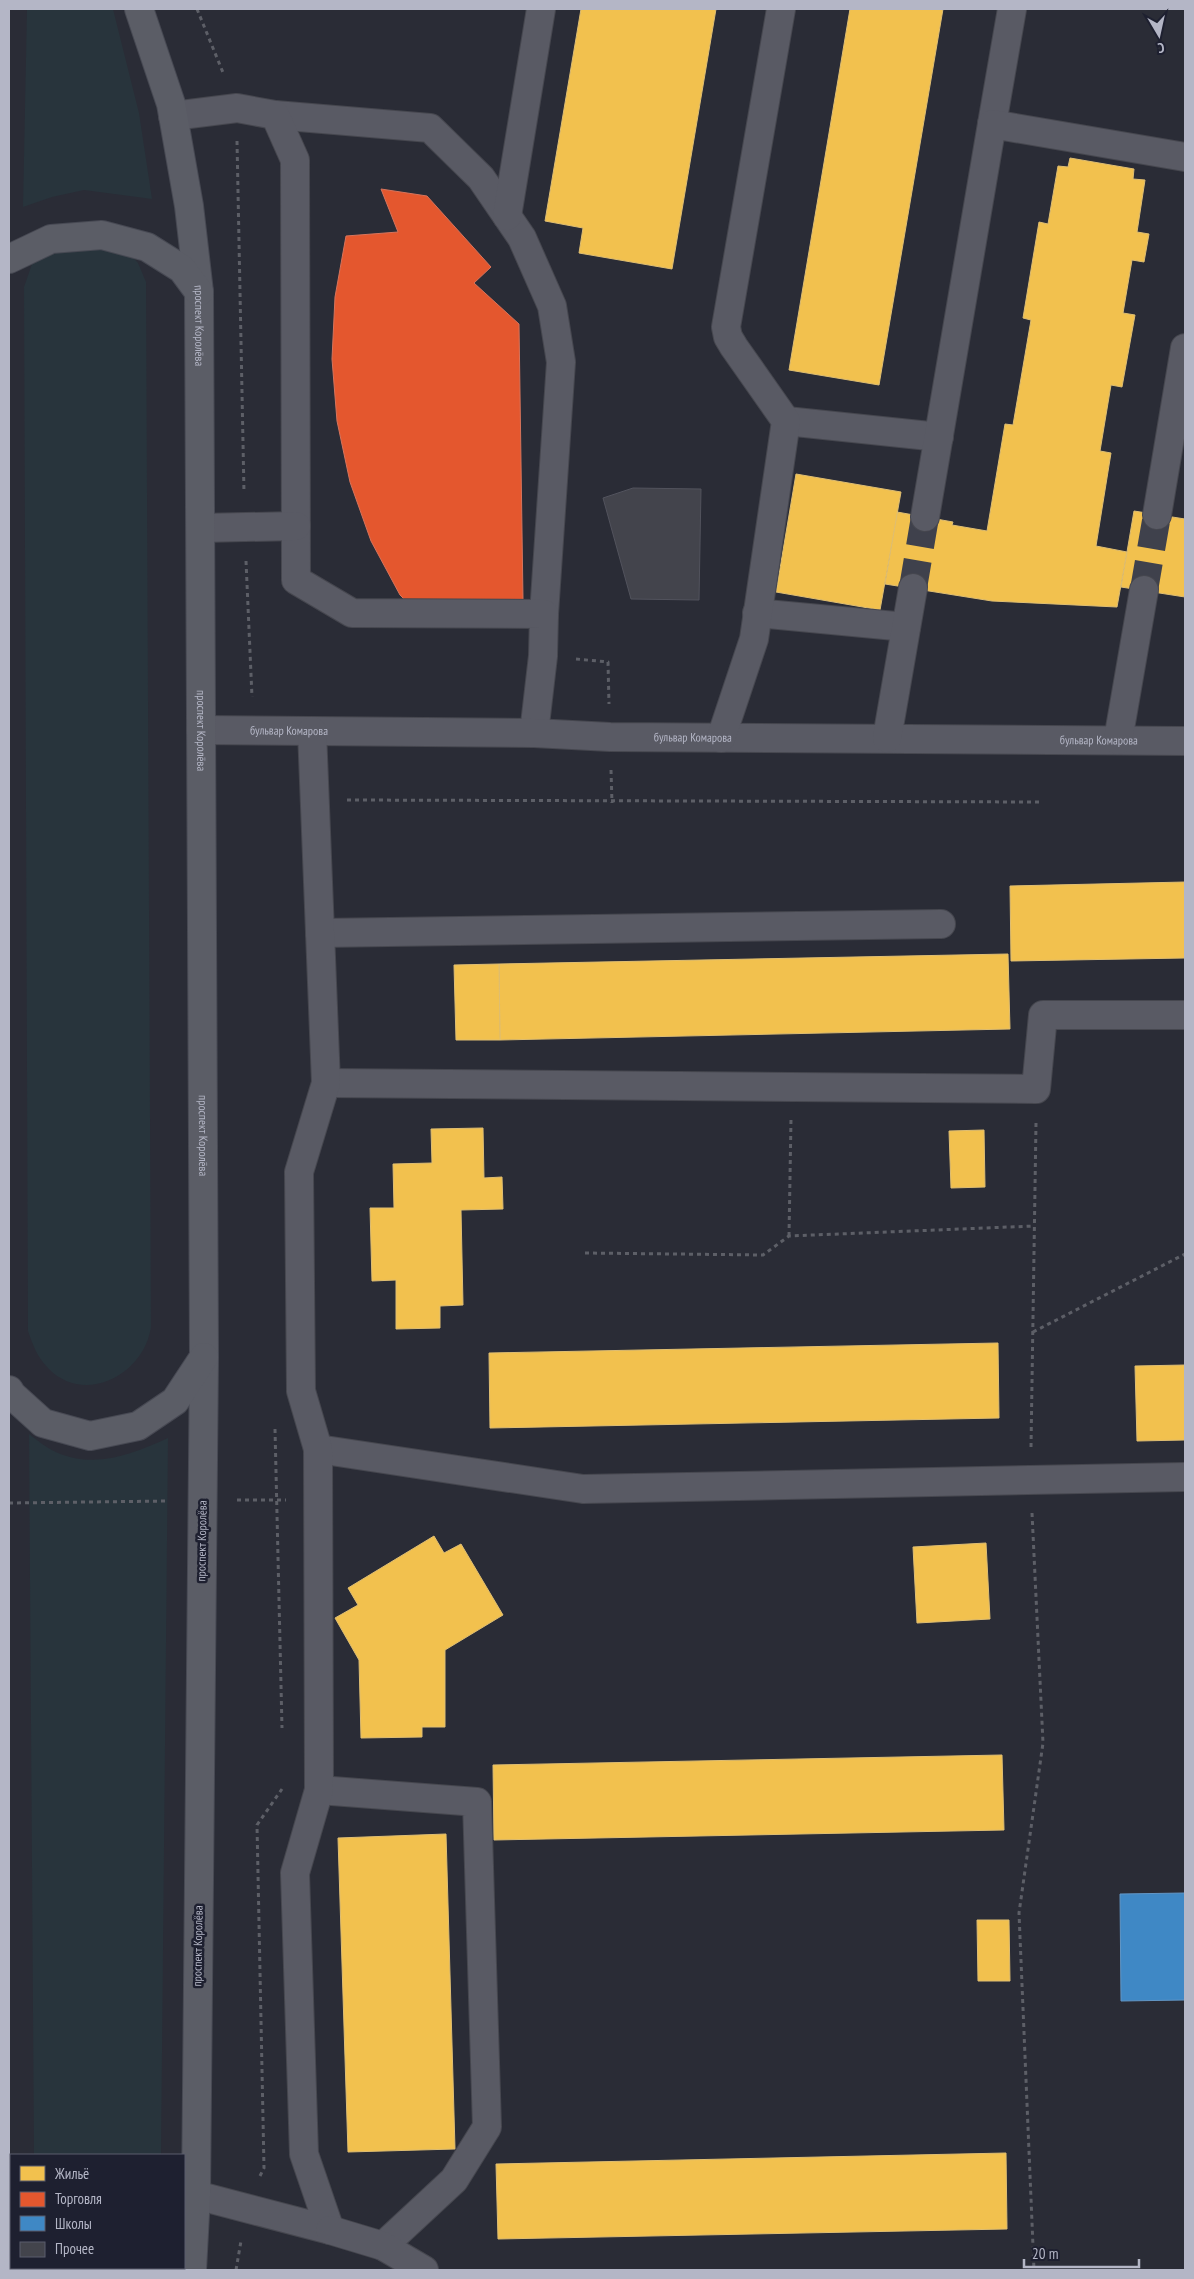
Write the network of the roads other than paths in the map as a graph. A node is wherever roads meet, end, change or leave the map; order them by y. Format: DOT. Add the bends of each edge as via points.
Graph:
graph roads {
  1 [pos="140,9"];
  2 [pos="541,9"];
  3 [pos="781,9"];
  4 [pos="1012,9"];
  5 [pos="275,115"];
  6 [pos="173,116"];
  7 [pos="992,124"];
  8 [pos="1185,157"];
  9 [pos="507,216"];
  10 [pos="9,258"];
  11 [pos="199,292"];
  12 [pos="1185,348"];
  13 [pos="786,422"];
  14 [pos="938,437"];
  15 [pos="1157,515"];
  16 [pos="925,517"];
  17 [pos="296,526"];
  18 [pos="201,528"];
  19 [pos="913,588"];
  20 [pos="1144,590"];
  21 [pos="756,613"];
  22 [pos="544,614"];
  23 [pos="906,626"];
  24 [pos="201,730"];
  25 [pos="312,731"];
  26 [pos="534,733"];
  27 [pos="721,738"];
  28 [pos="887,738"];
  29 [pos="1118,740"];
  30 [pos="1185,741"];
  31 [pos="941,924"];
  32 [pos="320,933"];
  33 [pos="1185,1015"];
  34 [pos="326,1083"];
  35 [pos="204,1357"];
  36 [pos="9,1390"];
  37 [pos="318,1449"];
  38 [pos="1185,1477"];
  39 [pos="319,1790"];
  40 [pos="196,2195"];
  41 [pos="330,2230"];
  42 [pos="384,2246"];
  43 [pos="192,2270"];
  44 [pos="424,2270"];
  1 -- 6 [label="main road, проспект Королёва"];
  2 -- 9 [label="street"];
  3 -- 13 [label="street" via="726,327 734,347"];
  4 -- 7 [label="street"];
  5 -- 6 [label="street" via="237,108"];
  5 -- 9 [label="street" via="430,128 481,178"];
  5 -- 17 [label="street" via="295,160"];
  6 -- 11 [label="main road, проспект Королёва" via="189,206"];
  7 -- 8 [label="street"];
  7 -- 14 [label="street"];
  9 -- 22 [label="street" via="522,238 552,306 561,362"];
  10 -- 11 [label="main road" via="51,239 102,235 147,247 182,269"];
  11 -- 18 [label="main road, проспект Королёва"];
  12 -- 15 [label="street"];
  13 -- 14 [label="street"];
  13 -- 21 [label="street"];
  14 -- 16 [label="street"];
  17 -- 18 [label="street"];
  17 -- 22 [label="street" via="296,580 352,612"];
  18 -- 24 [label="main road, проспект Королёва"];
  19 -- 23 [label="street"];
  20 -- 29 [label="street"];
  21 -- 23 [label="street"];
  21 -- 27 [label="street" via="754,639"];
  22 -- 26 [label="street" via="544,656"];
  23 -- 28 [label="street"];
  24 -- 25 [label="street, бульвар Комарова"];
  24 -- 35 [label="main road, проспект Королёва"];
  25 -- 26 [label="street, бульвар Комарова"];
  25 -- 32 [label="street"];
  26 -- 27 [label="street, бульвар Комарова"];
  27 -- 28 [label="street, бульвар Комарова"];
  28 -- 29 [label="street, бульвар Комарова"];
  29 -- 30 [label="street, бульвар Комарова"];
  31 -- 32 [label="street"];
  32 -- 34 [label="street"];
  33 -- 34 [label="street" via="1043,1015 1036,1089"];
  34 -- 37 [label="street" via="299,1172 301,1391"];
  35 -- 36 [label="main road" via="175,1401 138,1426 90,1436 43,1423"];
  35 -- 40 [label="main road, проспект Королёва"];
  37 -- 38 [label="street" via="583,1489"];
  37 -- 39 [label="street"];
  39 -- 41 [label="street" via="295,1873 304,2154"];
  39 -- 42 [label="street" via="477,1802 487,2127 454,2180"];
  40 -- 41 [label="street"];
  40 -- 43 [label="main road, проспект Королёва"];
  41 -- 42 [label="street"];
  42 -- 44 [label="street"];
}
